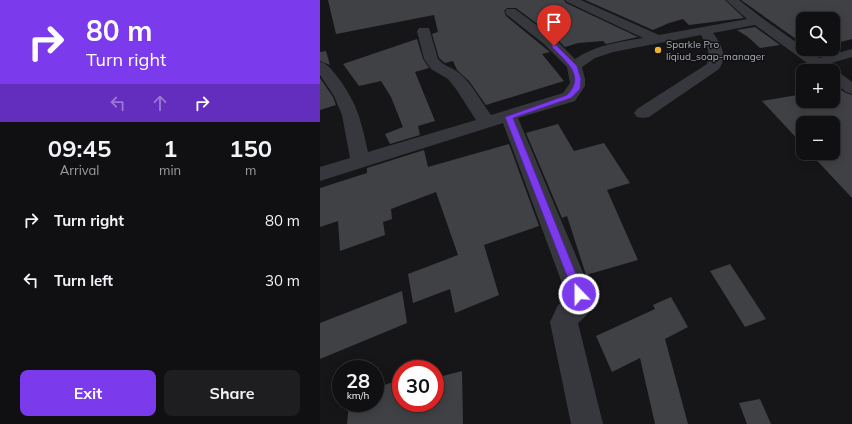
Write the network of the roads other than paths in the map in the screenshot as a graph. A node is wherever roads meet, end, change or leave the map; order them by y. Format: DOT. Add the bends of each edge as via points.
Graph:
graph roads {
  1 [pos="571,0"];
  2 [pos="732,0"];
  3 [pos="511,12"];
  4 [pos="757,20"];
  5 [pos="705,30"];
  6 [pos="424,31"];
  7 [pos="657,39"];
  8 [pos="852,53"];
  9 [pos="818,64"];
  10 [pos="828,64"];
  11 [pos="320,66"];
  12 [pos="574,66"];
  13 [pos="840,80"];
  14 [pos="852,89"];
  15 [pos="643,113"];
  16 [pos="498,120"];
  17 [pos="360,161"];
  18 [pos="320,174"];
  19 [pos="586,424"];
  1 -- 7 [label="street"];
  2 -- 4 [label="street"];
  3 -- 12 [label="street" via="549,41"];
  4 -- 5 [label="street"];
  4 -- 9 [label="street"];
  5 -- 7 [label="street"];
  5 -- 15 [label="street" via="718,56 714,66"];
  6 -- 16 [label="street" via="430,58 436,66 453,76"];
  7 -- 12 [label="street" via="610,48 590,55"];
  8 -- 10 [label="street"];
  11 -- 17 [label="street" via="351,114"];
  12 -- 16 [label="street" via="578,79 576,89 569,97"];
  13 -- 14 [label="street"];
  16 -- 17 [label="street"];
  16 -- 19 [label="street" via="579,294 579,305 568,314 564,322"];
  17 -- 18 [label="street"];
}
